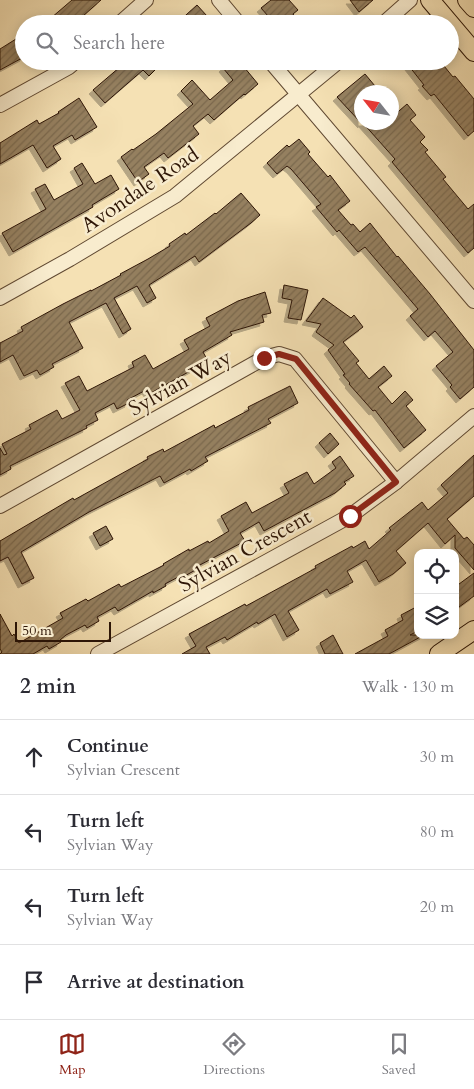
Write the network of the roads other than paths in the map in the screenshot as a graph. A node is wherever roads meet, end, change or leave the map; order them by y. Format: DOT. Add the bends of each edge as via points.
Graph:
graph roads {
  1 [pos="146,0"];
  2 [pos="219,0"];
  3 [pos="410,0"];
  4 [pos="430,0"];
  5 [pos="467,0"];
  6 [pos="474,8"];
  7 [pos="129,15"];
  8 [pos="232,15"];
  9 [pos="393,15"];
  10 [pos="443,15"];
  11 [pos="459,34"];
  12 [pos="474,52"];
  13 [pos="64,70"];
  14 [pos="277,70"];
  15 [pos="328,70"];
  16 [pos="298,96"];
  17 [pos="0,105"];
  18 [pos="0,298"];
  19 [pos="474,301"];
  20 [pos="474,416"];
  21 [pos="396,482"];
  22 [pos="0,506"];
  23 [pos="474,630"];
  24 [pos="98,654"];
  25 [pos="439,654"];
  1 -- 7 [label="street"];
  2 -- 8 [label="street"];
  3 -- 9 [label="street"];
  4 -- 10 [label="main road"];
  5 -- 6 [label="main road"];
  11 -- 12 [label="main road"];
  13 -- 17 [label="street"];
  14 -- 16 [label="street"];
  15 -- 16 [label="street, Avondale Road"];
  16 -- 18 [label="street, Avondale Road" via="175,196"];
  16 -- 19 [label="street"];
  20 -- 21 [label="street, Sylvian Crescent"];
  21 -- 22 [label="street, Sylvian Way" via="296,359 279,354 264,358"];
  21 -- 24 [label="street, Sylvian Crescent" via="350,516"];
  23 -- 25 [label="main road"];
}
